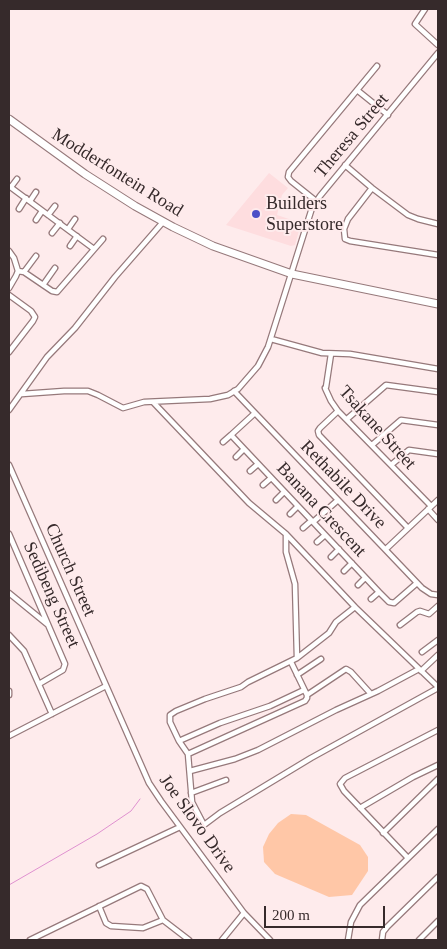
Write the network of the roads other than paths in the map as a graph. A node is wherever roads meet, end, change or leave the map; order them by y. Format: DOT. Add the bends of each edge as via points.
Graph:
graph roads {
  1 [pos="425,9"];
  2 [pos="438,45"];
  3 [pos="438,53"];
  4 [pos="377,66"];
  5 [pos="357,90"];
  6 [pos="388,115"];
  7 [pos="9,119"];
  8 [pos="345,165"];
  9 [pos="17,179"];
  10 [pos="9,186"];
  11 [pos="372,188"];
  12 [pos="36,192"];
  13 [pos="28,200"];
  14 [pos="316,201"];
  15 [pos="55,206"];
  16 [pos="19,209"];
  17 [pos="42,211"];
  18 [pos="48,215"];
  19 [pos="76,219"];
  20 [pos="36,220"];
  21 [pos="163,222"];
  22 [pos="60,223"];
  23 [pos="438,224"];
  24 [pos="68,230"];
  25 [pos="52,233"];
  26 [pos="77,236"];
  27 [pos="103,238"];
  28 [pos="70,246"];
  29 [pos="94,249"];
  30 [pos="9,251"];
  31 [pos="438,255"];
  32 [pos="36,256"];
  33 [pos="55,268"];
  34 [pos="18,271"];
  35 [pos="24,272"];
  36 [pos="292,274"];
  37 [pos="43,284"];
  38 [pos="356,287"];
  39 [pos="9,288"];
  40 [pos="9,295"];
  41 [pos="438,299"];
  42 [pos="438,304"];
  43 [pos="271,339"];
  44 [pos="9,352"];
  45 [pos="331,354"];
  46 [pos="438,368"];
  47 [pos="234,391"];
  48 [pos="438,392"];
  49 [pos="22,394"];
  50 [pos="153,402"];
  51 [pos="9,410"];
  52 [pos="338,411"];
  53 [pos="256,413"];
  54 [pos="347,419"];
  55 [pos="438,425"];
  56 [pos="231,435"];
  57 [pos="223,442"];
  58 [pos="372,445"];
  59 [pos="244,449"];
  60 [pos="438,454"];
  61 [pos="236,457"];
  62 [pos="258,464"];
  63 [pos="9,465"];
  64 [pos="391,465"];
  65 [pos="250,471"];
  66 [pos="271,478"];
  67 [pos="263,485"];
  68 [pos="284,492"];
  69 [pos="276,500"];
  70 [pos="338,500"];
  71 [pos="438,500"];
  72 [pos="298,506"];
  73 [pos="430,508"];
  74 [pos="290,514"];
  75 [pos="438,520"];
  76 [pos="312,521"];
  77 [pos="303,528"];
  78 [pos="408,528"];
  79 [pos="9,534"];
  80 [pos="286,534"];
  81 [pos="325,535"];
  82 [pos="318,542"];
  83 [pos="339,549"];
  84 [pos="386,549"];
  85 [pos="331,557"];
  86 [pos="352,563"];
  87 [pos="344,571"];
  88 [pos="366,578"];
  89 [pos="417,583"];
  90 [pos="358,585"];
  91 [pos="379,592"];
  92 [pos="9,593"];
  93 [pos="436,595"];
  94 [pos="372,599"];
  95 [pos="438,605"];
  96 [pos="355,607"];
  97 [pos="48,625"];
  98 [pos="400,625"];
  99 [pos="9,634"];
  100 [pos="438,640"];
  101 [pos="422,652"];
  102 [pos="438,655"];
  103 [pos="297,658"];
  104 [pos="321,659"];
  105 [pos="291,662"];
  106 [pos="420,670"];
  107 [pos="297,675"];
  108 [pos="39,684"];
  109 [pos="106,686"];
  110 [pos="438,686"];
  111 [pos="9,692"];
  112 [pos="305,692"];
  113 [pos="371,694"];
  114 [pos="9,695"];
  115 [pos="52,714"];
  116 [pos="438,730"];
  117 [pos="9,736"];
  118 [pos="179,741"];
  119 [pos="188,754"];
  120 [pos="438,765"];
  121 [pos="190,771"];
  122 [pos="438,779"];
  123 [pos="226,780"];
  124 [pos="191,793"];
  125 [pos="360,808"];
  126 [pos="180,827"];
  127 [pos="438,829"];
  128 [pos="383,833"];
  129 [pos="408,858"];
  130 [pos="99,865"];
  131 [pos="438,877"];
  132 [pos="99,906"];
  133 [pos="244,913"];
  134 [pos="163,920"];
  135 [pos="438,921"];
  136 [pos="41,935"];
  137 [pos="30,940"];
  138 [pos="47,940"];
  139 [pos="187,940"];
  140 [pos="222,940"];
  141 [pos="270,940"];
  142 [pos="348,940"];
  143 [pos="382,940"];
  144 [pos="419,940"];
  1 -- 2 [label="street" via="415,24"];
  3 -- 6 [label="street, Theresa Street"];
  4 -- 5 [label="street"];
  5 -- 6 [label="street"];
  5 -- 14 [label="street" via="288,174 290,181"];
  6 -- 8 [label="street, Theresa Street"];
  7 -- 21 [label="main road, Modderfontein Road" via="100,184"];
  8 -- 11 [label="street"];
  8 -- 14 [label="street, Theresa Street"];
  9 -- 10 [label="street"];
  10 -- 13 [label="street"];
  11 -- 23 [label="street" via="408,215"];
  11 -- 31 [label="street" via="348,219 345,238"];
  12 -- 13 [label="street"];
  13 -- 16 [label="street"];
  13 -- 17 [label="street"];
  14 -- 36 [label="street, Theresa Street" via="308,217"];
  15 -- 18 [label="street"];
  17 -- 18 [label="street"];
  17 -- 20 [label="street"];
  18 -- 22 [label="street"];
  19 -- 24 [label="street"];
  21 -- 36 [label="main road, Modderfontein Road" via="213,246"];
  21 -- 49 [label="street" via="47,357"];
  22 -- 24 [label="street"];
  22 -- 25 [label="street"];
  24 -- 26 [label="street"];
  26 -- 28 [label="street"];
  26 -- 29 [label="street"];
  27 -- 29 [label="street"];
  29 -- 37 [label="street" via="57,292"];
  30 -- 34 [label="street"];
  32 -- 35 [label="street"];
  33 -- 37 [label="street"];
  34 -- 35 [label="street"];
  34 -- 39 [label="street"];
  35 -- 37 [label="street"];
  36 -- 38 [label="main road, Modderfontein Road"];
  36 -- 43 [label="street, Theresa Street"];
  38 -- 41 [label="main road, Modderfontein Road"];
  38 -- 42 [label="main road, Modderfontein Road"];
  40 -- 44 [label="street" via="31,311 34,317"];
  43 -- 45 [label="street"];
  43 -- 47 [label="street, Theresa Street" via="258,366"];
  45 -- 46 [label="street"];
  45 -- 52 [label="street, Tsakane Street" via="326,387"];
  47 -- 50 [label="street" via="210,400"];
  47 -- 53 [label="street, Rethabile Drive"];
  48 -- 54 [label="street" via="386,385"];
  49 -- 50 [label="street" via="88,391 123,408"];
  49 -- 51 [label="street"];
  50 -- 80 [label="street" via="249,503"];
  52 -- 54 [label="street, Tsakane Street"];
  52 -- 78 [label="street" via="319,430 319,435"];
  53 -- 56 [label="street"];
  53 -- 70 [label="street, Rethabile Drive"];
  54 -- 58 [label="street, Tsakane Street"];
  55 -- 58 [label="street" via="401,420"];
  56 -- 57 [label="street"];
  56 -- 59 [label="street, Banana Crescent"];
  58 -- 64 [label="street, Tsakane Street"];
  59 -- 61 [label="street"];
  59 -- 62 [label="street, Banana Crescent"];
  60 -- 64 [label="street" via="409,450"];
  62 -- 65 [label="street"];
  62 -- 66 [label="street, Banana Crescent"];
  63 -- 109 [label="street, Church Street"];
  64 -- 73 [label="street, Tsakane Street"];
  66 -- 67 [label="street"];
  66 -- 68 [label="street, Banana Crescent"];
  68 -- 69 [label="street"];
  68 -- 72 [label="street, Banana Crescent"];
  70 -- 76 [label="street"];
  70 -- 84 [label="street, Rethabile Drive"];
  71 -- 73 [label="street"];
  72 -- 74 [label="street"];
  72 -- 76 [label="street, Banana Crescent"];
  73 -- 75 [label="street, Tsakane Street"];
  73 -- 78 [label="street"];
  76 -- 77 [label="street"];
  76 -- 81 [label="street, Banana Crescent"];
  78 -- 84 [label="street"];
  79 -- 97 [label="street, Sedibeng Street"];
  80 -- 96 [label="street"];
  80 -- 103 [label="street" via="286,552 296,584"];
  81 -- 82 [label="street"];
  81 -- 83 [label="street, Banana Crescent"];
  83 -- 85 [label="street"];
  83 -- 86 [label="street, Banana Crescent"];
  84 -- 89 [label="street, Rethabile Drive"];
  86 -- 87 [label="street"];
  86 -- 88 [label="street, Banana Crescent"];
  88 -- 90 [label="street"];
  88 -- 91 [label="street, Banana Crescent"];
  89 -- 91 [label="street, Banana Crescent" via="394,603"];
  89 -- 93 [label="street, Rethabile Drive"];
  91 -- 94 [label="street"];
  92 -- 97 [label="street"];
  93 -- 95 [label="street"];
  95 -- 98 [label="street" via="429,614 416,612"];
  96 -- 103 [label="street"];
  96 -- 106 [label="street"];
  97 -- 108 [label="street, Sedibeng Street" via="65,666 61,672"];
  99 -- 108 [label="street" via="24,651"];
  100 -- 101 [label="street"];
  102 -- 106 [label="street"];
  103 -- 105 [label="street"];
  104 -- 107 [label="street"];
  105 -- 107 [label="street"];
  105 -- 118 [label="street" via="241,687 174,712 170,722"];
  106 -- 110 [label="street"];
  106 -- 113 [label="street"];
  107 -- 112 [label="street"];
  108 -- 115 [label="street"];
  109 -- 115 [label="street"];
  109 -- 126 [label="street, Joe Slovo Drive" via="149,783"];
  110 -- 124 [label="street" via="311,758 204,825"];
  111 -- 114 [label="street"];
  112 -- 113 [label="street" via="346,670"];
  112 -- 118 [label="street"];
  112 -- 119 [label="street" via="305,700"];
  113 -- 121 [label="street" via="252,753"];
  115 -- 117 [label="street"];
  116 -- 125 [label="street" via="343,779 342,789"];
  118 -- 119 [label="street"];
  119 -- 121 [label="street"];
  120 -- 125 [label="street"];
  121 -- 124 [label="street"];
  122 -- 128 [label="street"];
  123 -- 124 [label="street"];
  125 -- 128 [label="street"];
  126 -- 130 [label="street"];
  126 -- 133 [label="street, Joe Slovo Drive"];
  127 -- 129 [label="street"];
  128 -- 129 [label="street"];
  129 -- 142 [label="street" via="360,905 351,922"];
  131 -- 143 [label="street" via="387,927"];
  132 -- 134 [label="street" via="106,923 111,926 144,928"];
  132 -- 134 [label="street" via="142,886"];
  132 -- 136 [label="street"];
  133 -- 140 [label="street"];
  133 -- 141 [label="street, Joe Slovo Drive"];
  134 -- 139 [label="street"];
  135 -- 144 [label="street"];
  136 -- 137 [label="street"];
  136 -- 138 [label="street"];
}
